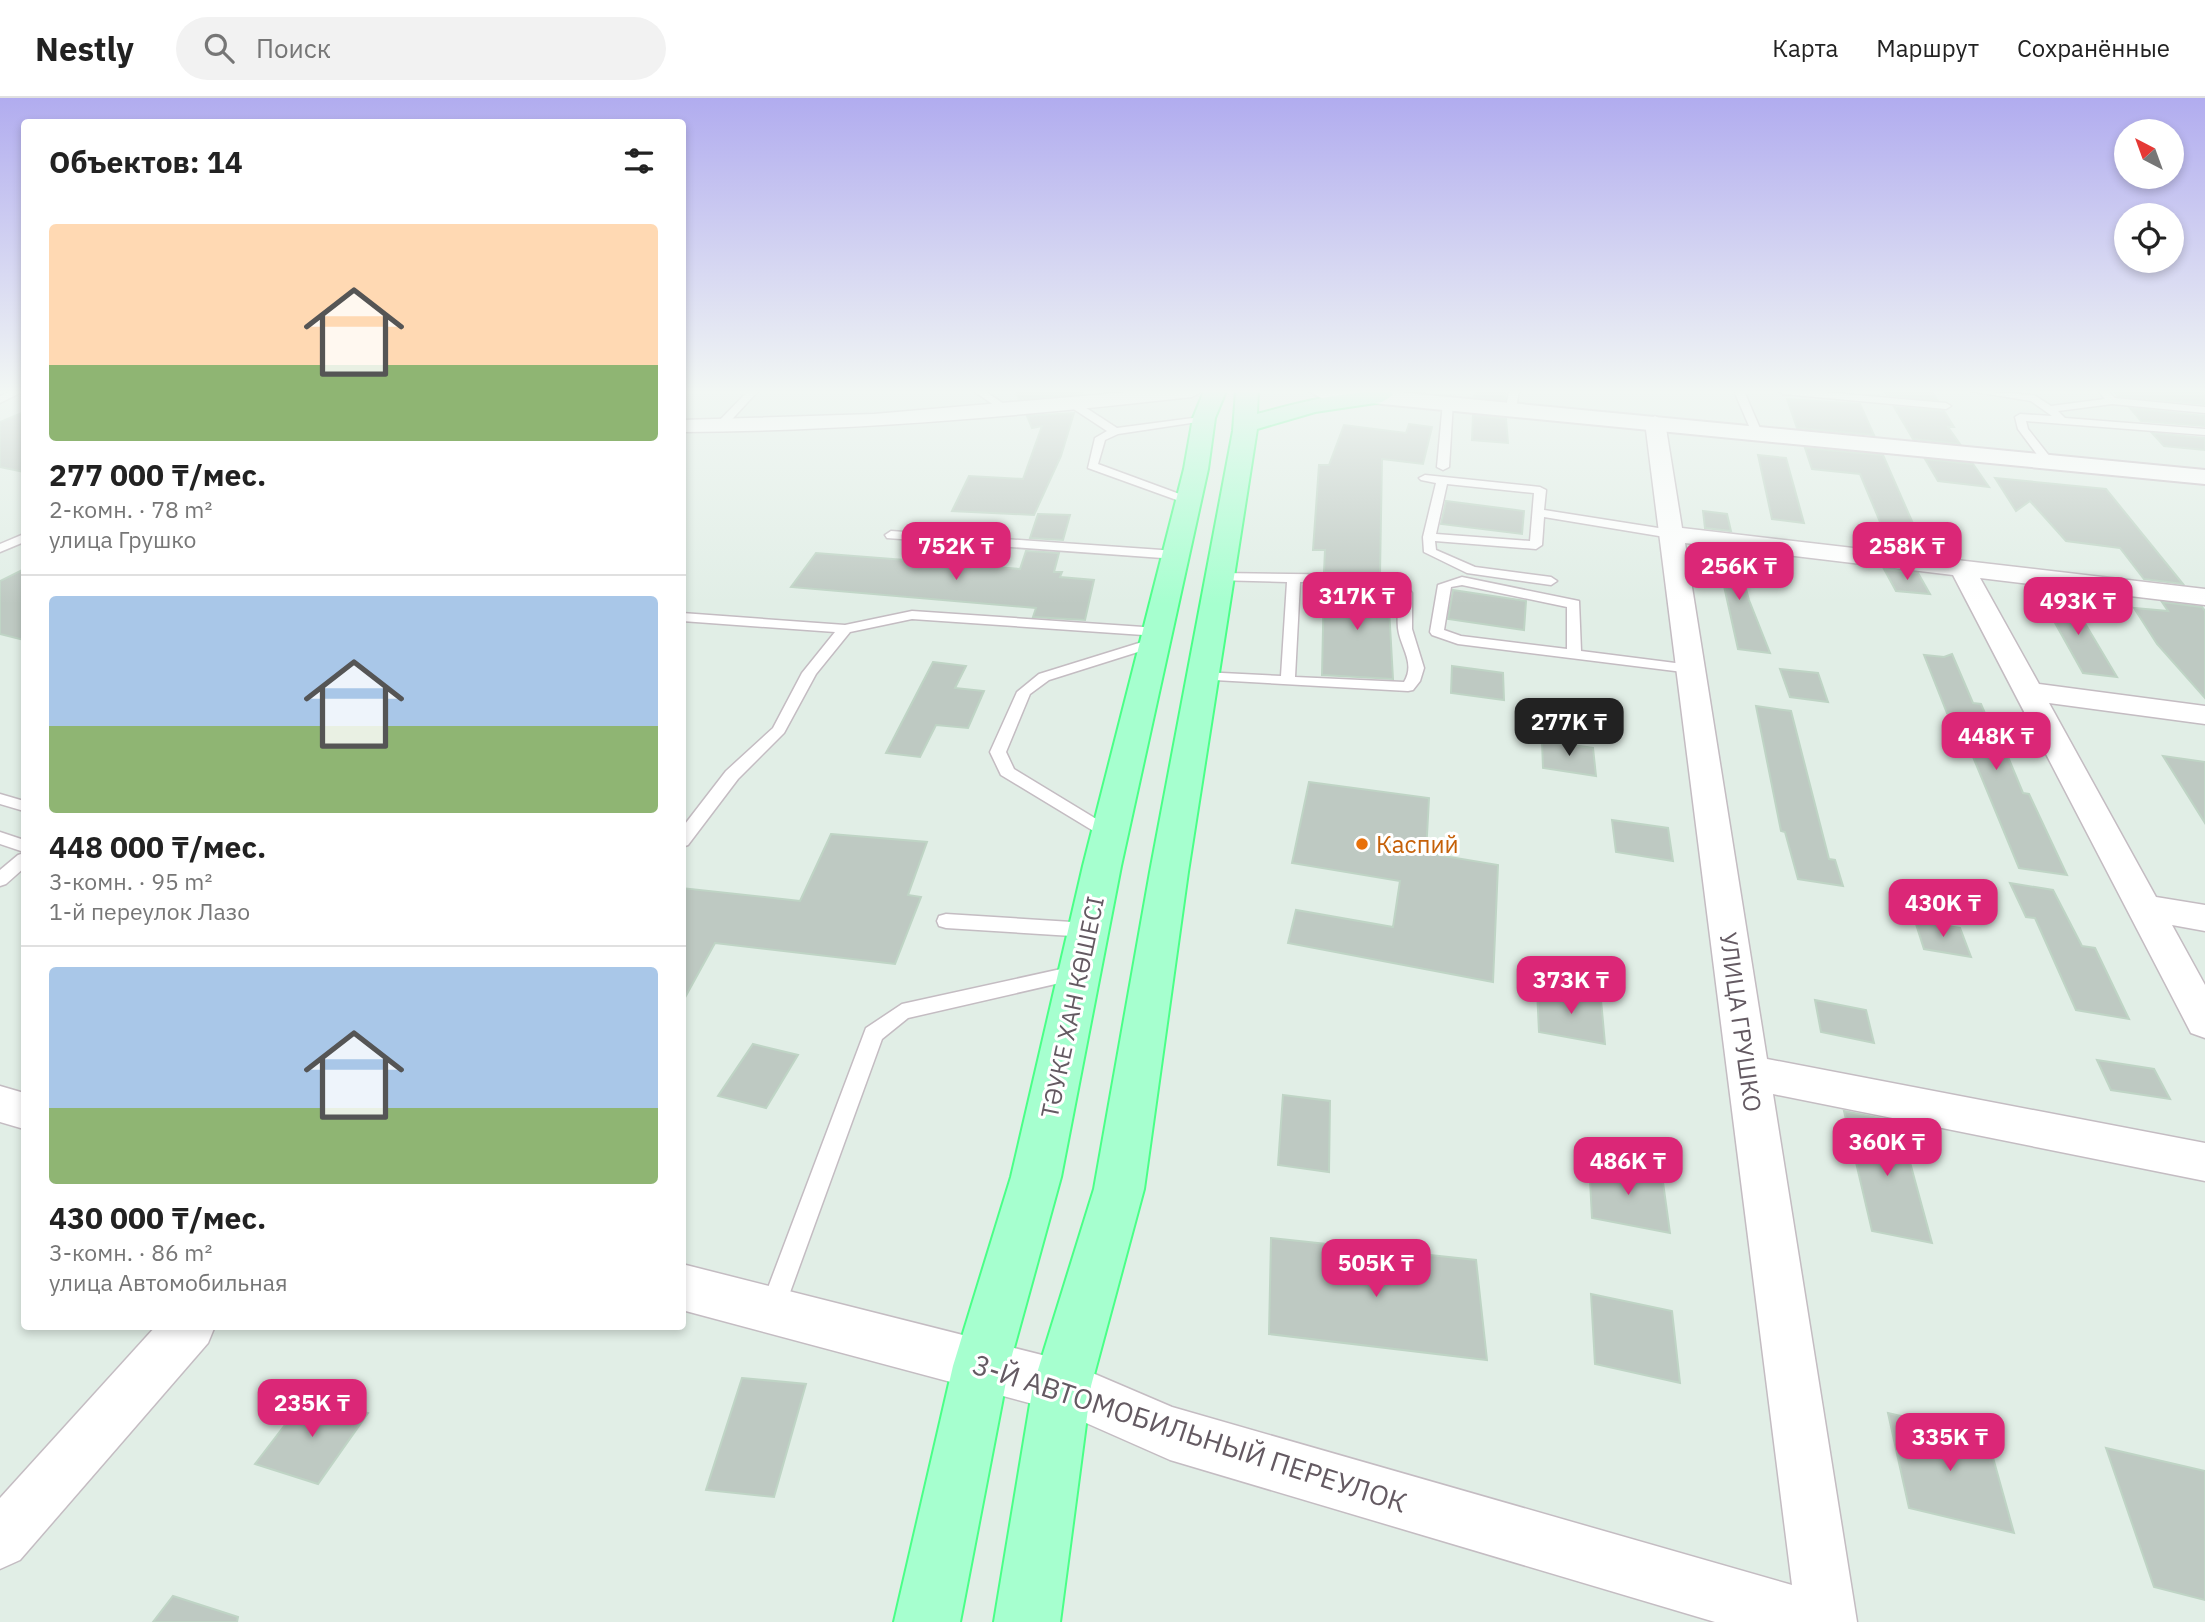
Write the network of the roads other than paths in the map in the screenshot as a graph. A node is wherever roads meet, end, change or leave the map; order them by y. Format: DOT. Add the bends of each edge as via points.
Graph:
graph roads {
  1 [pos="1094,462"];
  2 [pos="1202,462"];
  3 [pos="1221,462"];
  4 [pos="1443,462"];
  5 [pos="1661,462"];
  6 [pos="2049,462"];
  7 [pos="1443,467"];
  8 [pos="2205,477"];
  9 [pos="1425,478"];
  10 [pos="1442,482"];
  11 [pos="1189,501"];
  12 [pos="1538,512"];
  13 [pos="1671,534"];
  14 [pos="891,536"];
  15 [pos="1429,537"];
  16 [pos="21,539"];
  17 [pos="0,548"];
  18 [pos="1176,555"];
  19 [pos="1962,568"];
  20 [pos="1220,577"];
  21 [pos="1294,579"];
  22 [pos="1551,581"];
  23 [pos="2205,597"];
  24 [pos="686,617"];
  25 [pos="845,629"];
  26 [pos="1156,637"];
  27 [pos="1574,655"];
  28 [pos="1691,670"];
  29 [pos="1202,676"];
  30 [pos="1288,679"];
  31 [pos="2028,691"];
  32 [pos="2205,715"];
  33 [pos="0,799"];
  34 [pos="21,805"];
  35 [pos="1110,835"];
  36 [pos="686,836"];
  37 [pos="0,838"];
  38 [pos="21,845"];
  39 [pos="21,862"];
  40 [pos="0,880"];
  41 [pos="2144,908"];
  42 [pos="2205,918"];
  43 [pos="946,921"];
  44 [pos="1088,930"];
  45 [pos="1079,972"];
  46 [pos="2205,1022"];
  47 [pos="1748,1072"];
  48 [pos="2205,1162"];
  49 [pos="686,1288"];
  50 [pos="771,1311"];
  51 [pos="186,1330"];
  52 [pos="981,1366"];
  53 [pos="1062,1386"];
  54 [pos="0,1540"];
  55 [pos="927,1622"];
  56 [pos="1027,1622"];
  57 [pos="1816,1622"];
  58 [pos="1828,1622"];
  1 -- 11 [label="lane" via="1093,466"];
  2 -- 11 [label="main road, ТӘУКЕ ХАН КӨШЕСІ"];
  3 -- 20 [label="main road"];
  4 -- 7 [label="lane"];
  5 -- 13 [label="street, УЛИЦА ГРУШКО"];
  6 -- 8 [label="street"];
  9 -- 10 [label="lane"];
  10 -- 12 [label="lane" via="1540,489"];
  10 -- 15 [label="lane"];
  11 -- 18 [label="main road, ТӘУКЕ ХАН КӨШЕСІ"];
  12 -- 13 [label="lane"];
  12 -- 15 [label="lane" via="1536,545"];
  13 -- 19 [label="street"];
  13 -- 28 [label="street, УЛИЦА ГРУШКО"];
  14 -- 18 [label="lane"];
  15 -- 22 [label="lane" via="1430,552 1472,570"];
  16 -- 17 [label="lane"];
  18 -- 26 [label="main road, ТӘУКЕ ХАН КӨШЕСІ"];
  19 -- 23 [label="street"];
  19 -- 31 [label="street"];
  20 -- 21 [label="lane"];
  20 -- 29 [label="main road"];
  21 -- 30 [label="lane"];
  21 -- 30 [label="lane" via="1369,579 1397,584 1405,593 1405,631 1417,659 1415,680 1408,687"];
  24 -- 25 [label="lane"];
  25 -- 26 [label="lane" via="912,615"];
  25 -- 36 [label="lane" via="809,673 779,730 732,775"];
  26 -- 35 [label="main road, ТӘУКЕ ХАН КӨШЕСІ"];
  26 -- 35 [label="lane" via="1044,677 1024,692 998,752 1007,772"];
  27 -- 27 [label="lane" via="1458,640 1437,632 1445,584 1462,582 1574,604"];
  27 -- 28 [label="lane"];
  28 -- 47 [label="street, УЛИЦА ГРУШКО"];
  29 -- 30 [label="lane"];
  29 -- 53 [label="main road" via="1119,1189"];
  31 -- 32 [label="street"];
  31 -- 41 [label="street"];
  33 -- 34 [label="lane"];
  35 -- 44 [label="main road, ТӘУКЕ ХАН КӨШЕСІ"];
  37 -- 38 [label="lane"];
  39 -- 40 [label="lane"];
  41 -- 42 [label="street"];
  41 -- 46 [label="street"];
  43 -- 44 [label="lane"];
  44 -- 45 [label="main road, ТӘУКЕ ХАН КӨШЕСІ"];
  45 -- 50 [label="lane" via="902,1012 873,1034"];
  45 -- 52 [label="main road, ТӘУКЕ ХАН КӨШЕСІ" via="1036,1177"];
  47 -- 48 [label="street"];
  47 -- 58 [label="street, УЛИЦА ГРУШКО"];
  49 -- 50 [label="street, 3-Й АВТОМОБИЛЬНЫЙ ПЕРЕУЛОК"];
  50 -- 52 [label="street, 3-Й АВТОМОБИЛЬНЫЙ ПЕРЕУЛОК"];
  51 -- 54 [label="street"];
  52 -- 53 [label="street, 3-Й АВТОМОБИЛЬНЫЙ ПЕРЕУЛОК"];
  52 -- 55 [label="main road, ТӘУКЕ ХАН КӨШЕСІ"];
  53 -- 56 [label="main road"];
  53 -- 57 [label="street, 3-Й АВТОМОБИЛЬНЫЙ ПЕРЕУЛОК" via="1170,1433"];
}
